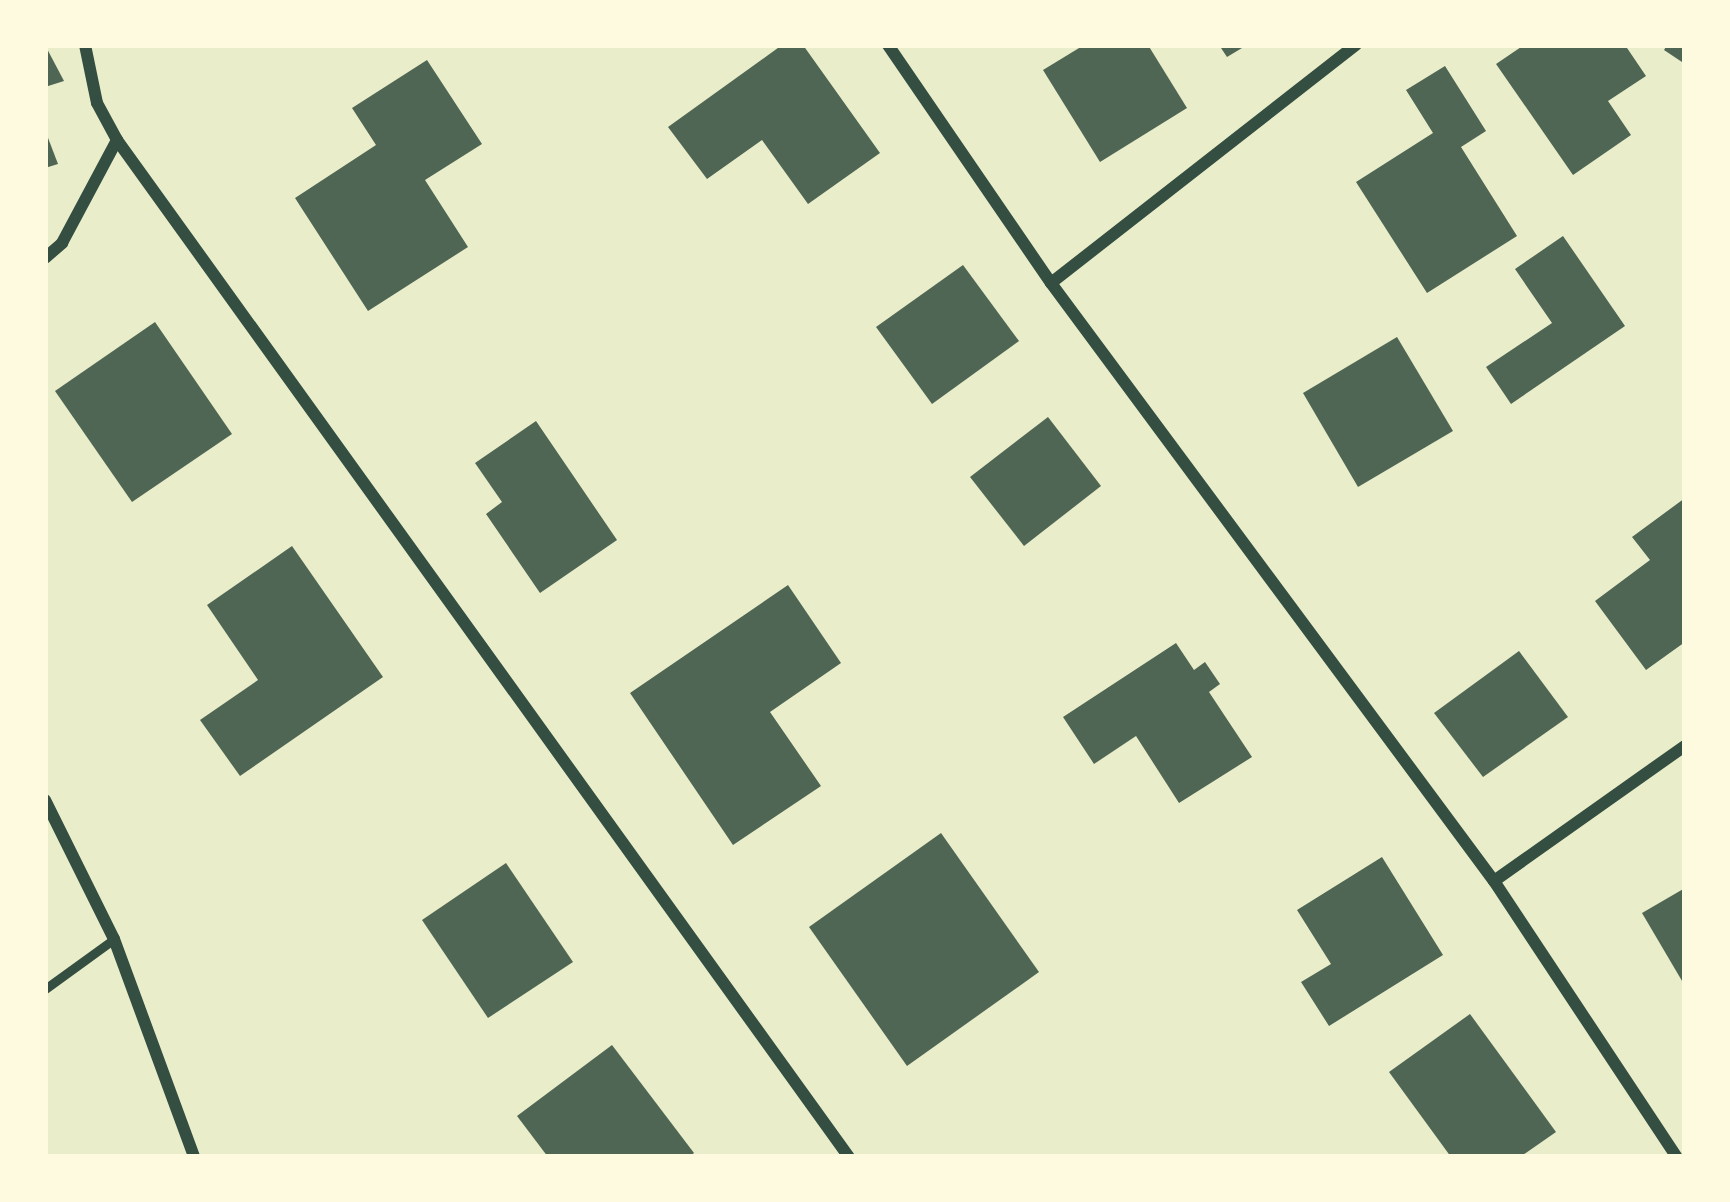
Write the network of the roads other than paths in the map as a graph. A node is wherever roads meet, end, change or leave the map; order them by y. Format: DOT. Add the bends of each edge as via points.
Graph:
graph roads {
  1 [pos="85,45"];
  2 [pos="888,45"];
  3 [pos="1356,45"];
  4 [pos="117,140"];
  5 [pos="45,258"];
  6 [pos="1052,283"];
  7 [pos="1685,746"];
  8 [pos="45,800"];
  9 [pos="1494,881"];
  10 [pos="114,939"];
  11 [pos="45,989"];
  12 [pos="194,1157"];
  13 [pos="849,1157"];
  14 [pos="1677,1157"];
  1 -- 4 [label="street" via="97,103"];
  2 -- 6 [label="street"];
  3 -- 6 [label="street"];
  4 -- 5 [label="street" via="62,243"];
  4 -- 13 [label="street"];
  6 -- 9 [label="street"];
  7 -- 9 [label="street"];
  8 -- 10 [label="street"];
  9 -- 14 [label="street"];
  10 -- 11 [label="lane"];
  10 -- 12 [label="street"];
}
